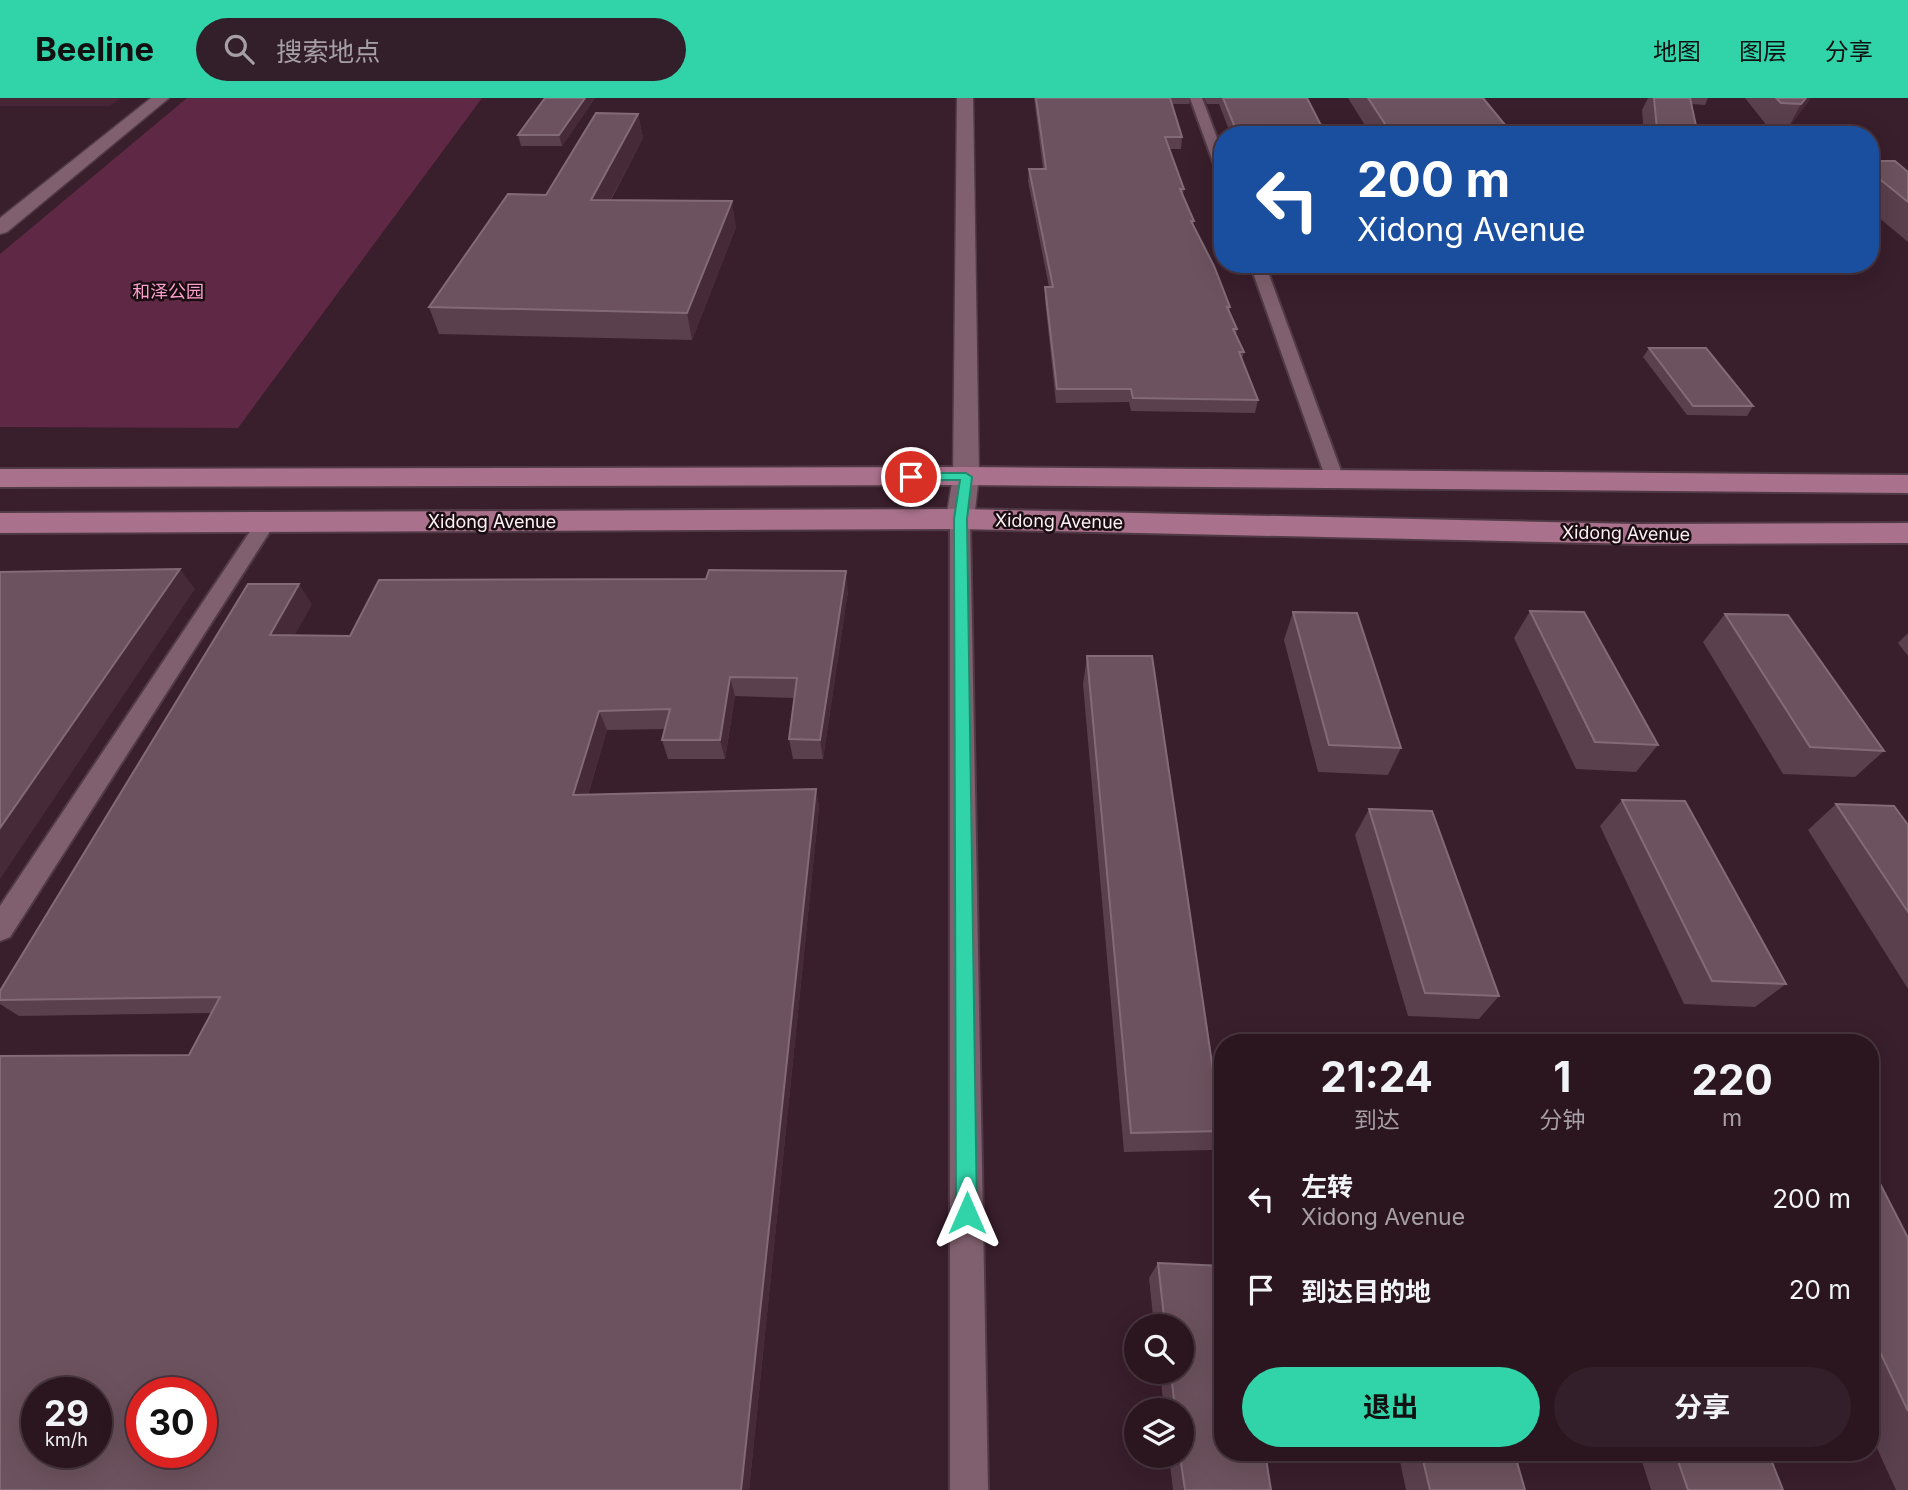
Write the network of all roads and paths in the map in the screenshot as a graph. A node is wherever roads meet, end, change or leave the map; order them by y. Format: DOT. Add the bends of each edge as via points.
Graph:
graph roads {
  1 [pos="161,98"];
  2 [pos="965,98"];
  3 [pos="1196,98"];
  4 [pos="1214,146"];
  5 [pos="0,228"];
  6 [pos="1261,273"];
  7 [pos="966,477"];
  8 [pos="0,478"];
  9 [pos="1335,480"];
  10 [pos="1908,484"];
  11 [pos="960,519"];
  12 [pos="266,522"];
  13 [pos="0,523"];
  14 [pos="1908,533"];
  15 [pos="0,929"];
  16 [pos="970,1490"];
  1 -- 5 [label="street"];
  2 -- 7 [label="street"];
  3 -- 4 [label="street"];
  6 -- 9 [label="street"];
  7 -- 8 [label="main road"];
  7 -- 9 [label="main road"];
  7 -- 11 [label="street"];
  9 -- 10 [label="main road"];
  11 -- 12 [label="main road, Xidong Avenue"];
  11 -- 14 [label="main road, Xidong Avenue" via="1638,534"];
  11 -- 16 [label="street"];
  12 -- 13 [label="main road, Xidong Avenue"];
  12 -- 15 [label="street"];
}
